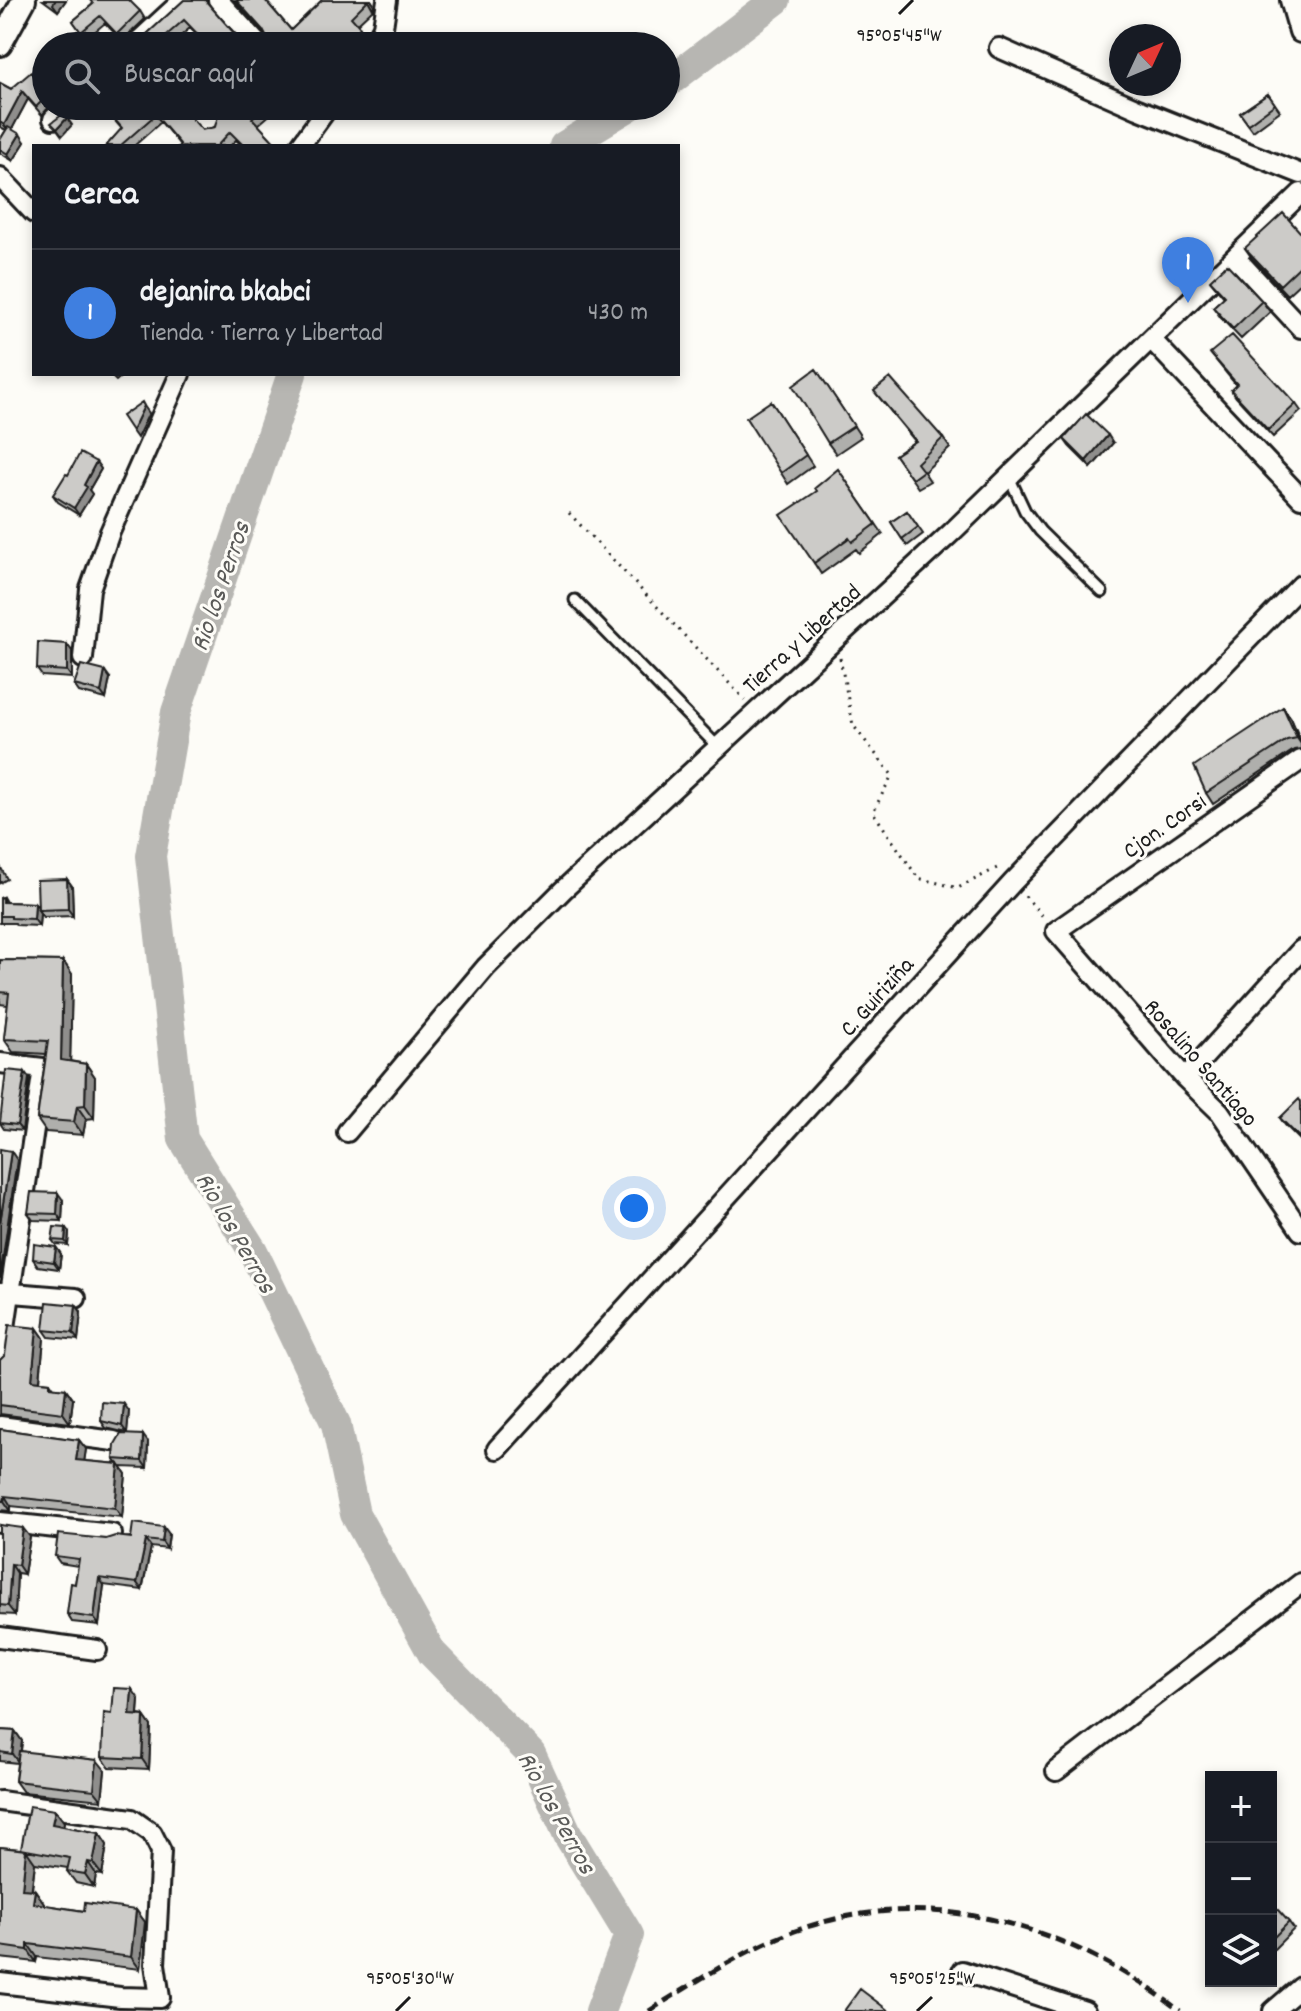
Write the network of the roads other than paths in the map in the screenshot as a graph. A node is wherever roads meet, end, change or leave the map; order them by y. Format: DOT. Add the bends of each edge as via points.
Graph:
graph roads {
  1 [pos="24,0"];
  2 [pos="183,0"];
  3 [pos="218,0"];
  4 [pos="387,0"];
  5 [pos="1292,0"];
  6 [pos="1301,31"];
  7 [pos="150,32"];
  8 [pos="247,32"];
  9 [pos="380,32"];
  10 [pos="0,44"];
  11 [pos="999,48"];
  12 [pos="206,120"];
  13 [pos="315,120"];
  14 [pos="212,127"];
  15 [pos="301,144"];
  16 [pos="1301,174"];
  17 [pos="0,177"];
  18 [pos="1301,193"];
  19 [pos="32,211"];
  20 [pos="1235,257"];
  21 [pos="1301,328"];
  22 [pos="1151,339"];
  23 [pos="179,376"];
  24 [pos="1009,477"];
  25 [pos="1301,498"];
  26 [pos="1301,585"];
  27 [pos="1102,592"];
  28 [pos="575,600"];
  29 [pos="83,658"];
  30 [pos="718,747"];
  31 [pos="1301,760"];
  32 [pos="1056,931"];
  33 [pos="1301,950"];
  34 [pos="0,1063"];
  35 [pos="1185,1078"];
  36 [pos="347,1132"];
  37 [pos="1299,1223"];
  38 [pos="5,1293"];
  39 [pos="76,1298"];
  40 [pos="0,1362"];
  41 [pos="0,1426"];
  42 [pos="114,1441"];
  43 [pos="497,1449"];
  44 [pos="0,1522"];
  45 [pos="112,1534"];
  46 [pos="1301,1583"];
  47 [pos="0,1637"];
  48 [pos="97,1650"];
  49 [pos="1056,1771"];
  50 [pos="0,1801"];
  51 [pos="962,1971"];
  52 [pos="0,1983"];
  53 [pos="1301,1987"];
  54 [pos="162,2004"];
  55 [pos="1085,2011"];
  56 [pos="1273,2011"];
  1 -- 10 [label="street"];
  2 -- 7 [label="street"];
  3 -- 8 [label="street"];
  4 -- 9 [label="street"];
  5 -- 6 [label="street"];
  11 -- 16 [label="street"];
  12 -- 14 [label="street"];
  13 -- 15 [label="street"];
  17 -- 19 [label="street"];
  18 -- 20 [label="street, Tierra y Libertad"];
  20 -- 21 [label="street"];
  20 -- 22 [label="street, Tierra y Libertad"];
  22 -- 24 [label="street, Tierra y Libertad"];
  22 -- 25 [label="street"];
  23 -- 29 [label="street" via="90,589"];
  24 -- 27 [label="lane" via="1040,531"];
  24 -- 30 [label="street, Tierra y Libertad"];
  26 -- 43 [label="street, C. Guiriziña" via="1013,882"];
  28 -- 30 [label="lane"];
  30 -- 36 [label="street, Tierra y Libertad" via="486,967"];
  31 -- 32 [label="street, Cjon. Corsi"];
  32 -- 35 [label="street, Rosalino Santiago"];
  33 -- 35 [label="street"];
  34 -- 38 [label="street" via="43,1068"];
  35 -- 37 [label="street, Rosalino Santiago" via="1220,1112"];
  38 -- 39 [label="street"];
  38 -- 40 [label="street"];
  41 -- 42 [label="street"];
  44 -- 45 [label="street"];
  46 -- 49 [label="street"];
  47 -- 48 [label="street"];
  50 -- 54 [label="street" via="132,1819 152,1833 161,1851 155,1964"];
  51 -- 55 [label="street"];
  52 -- 54 [label="street"];
  53 -- 56 [label="street"];
}
